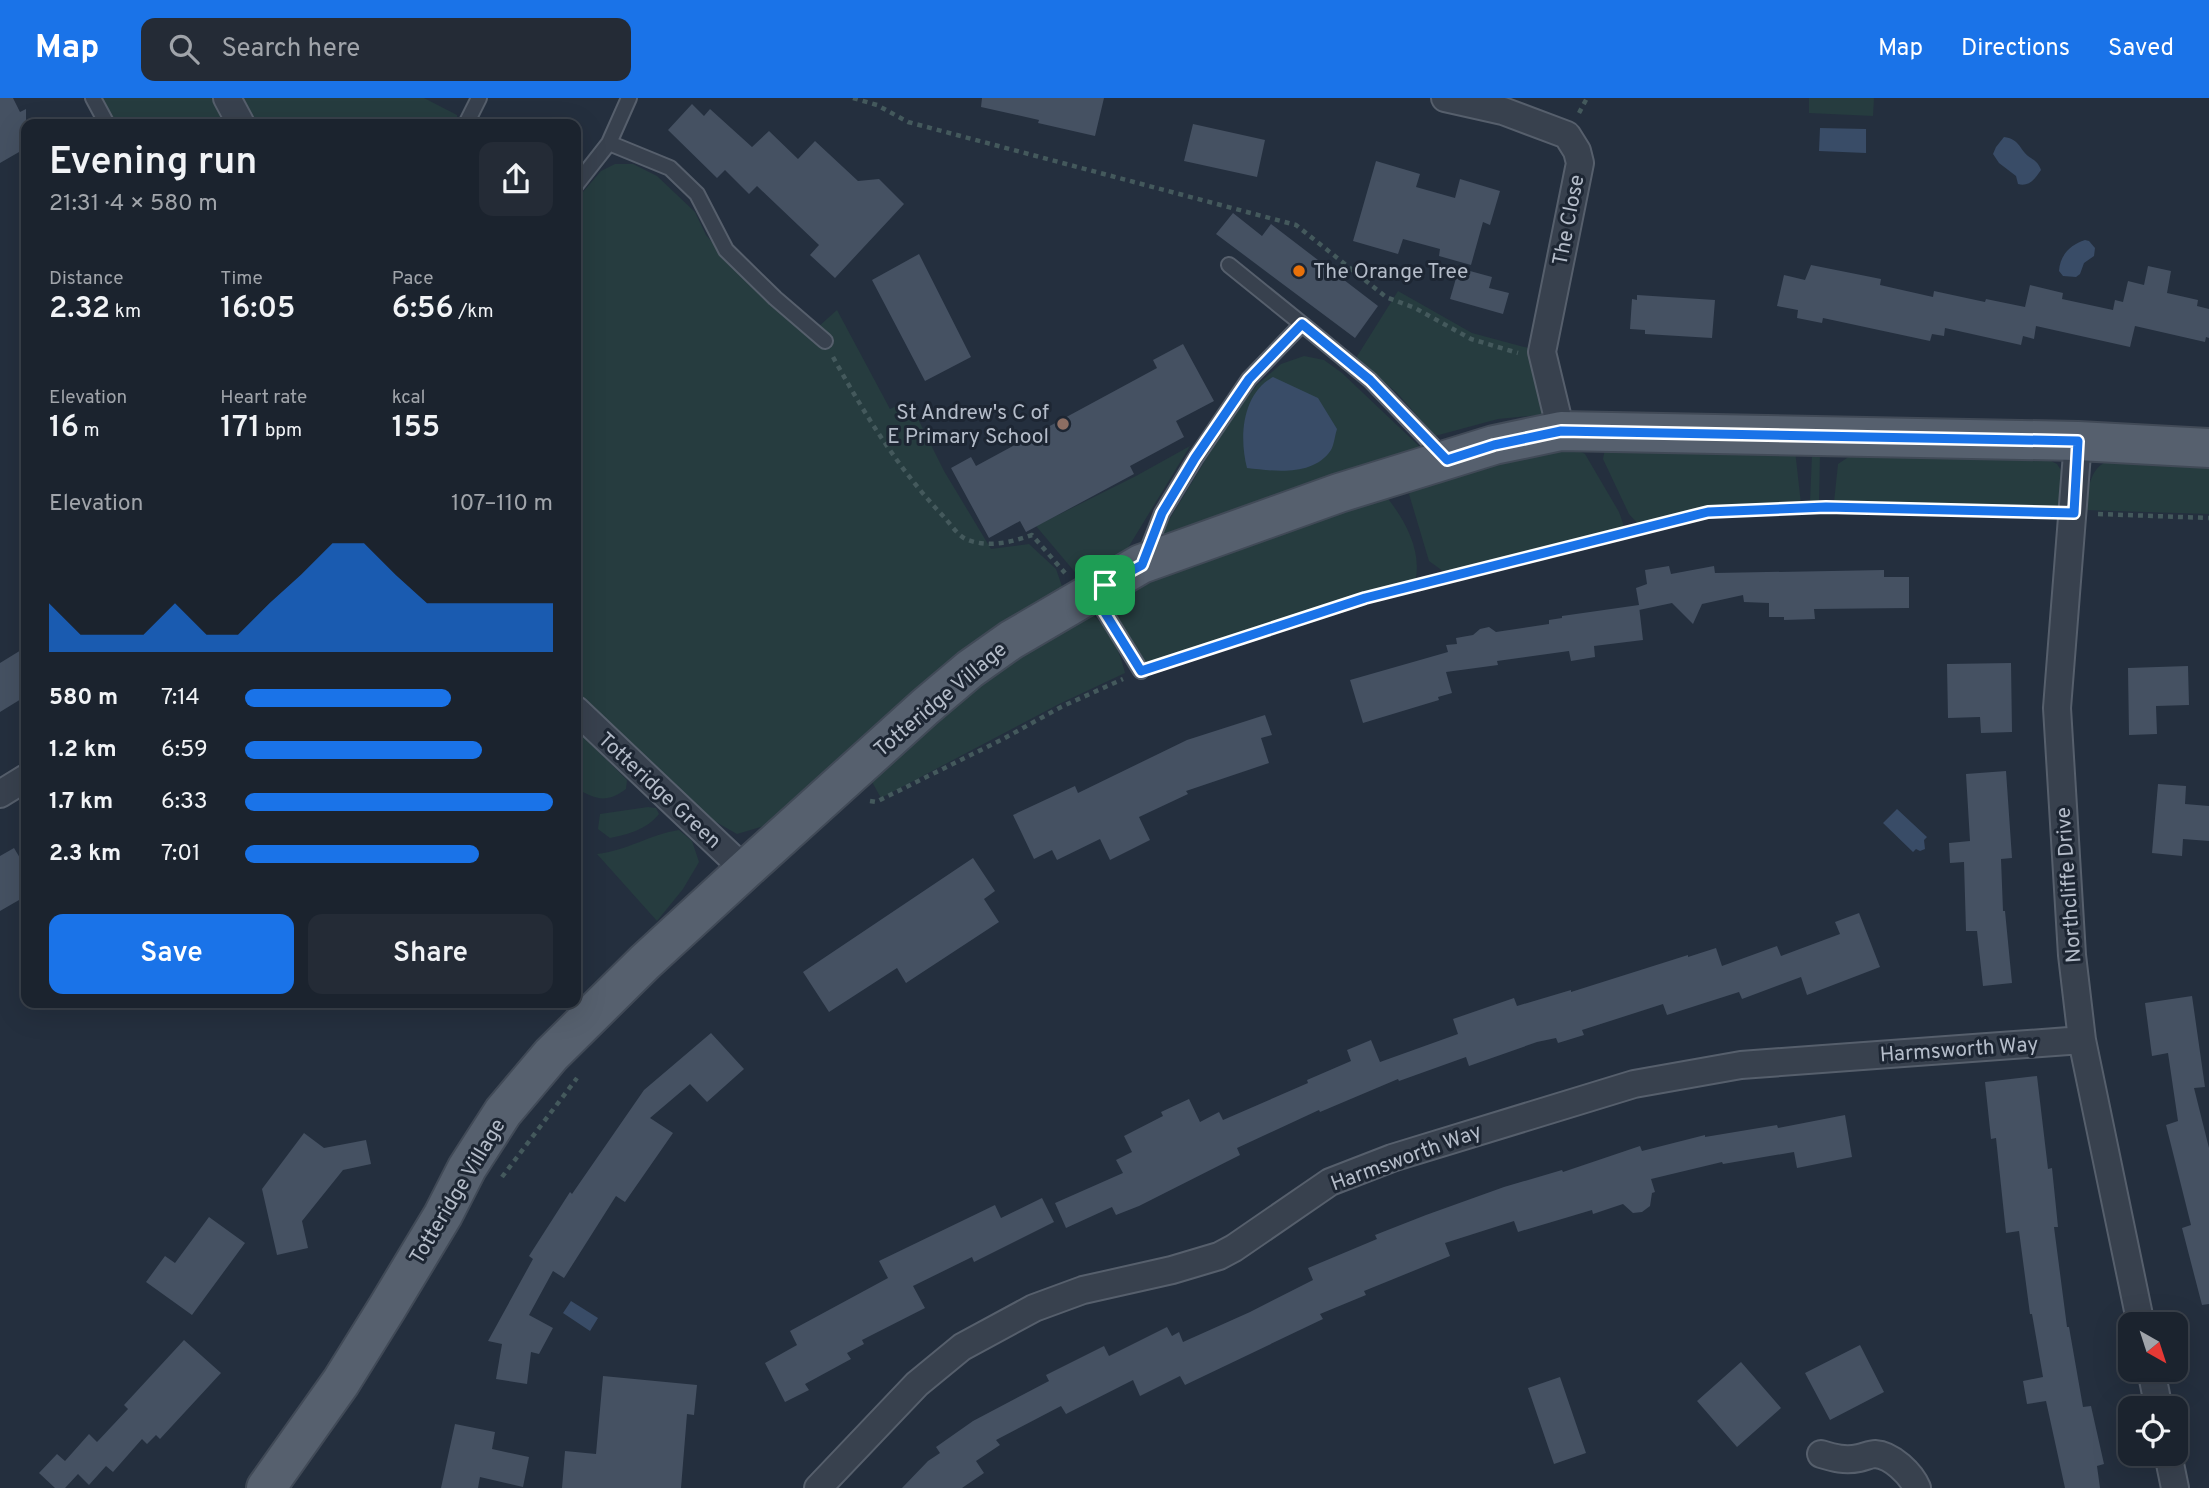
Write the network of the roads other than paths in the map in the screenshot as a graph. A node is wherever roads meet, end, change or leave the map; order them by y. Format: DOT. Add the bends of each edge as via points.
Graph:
graph roads {
  1 [pos="93,98"];
  2 [pos="227,98"];
  3 [pos="479,98"];
  4 [pos="629,98"];
  5 [pos="1445,98"];
  6 [pos="104,119"];
  7 [pos="238,119"];
  8 [pos="468,119"];
  9 [pos="609,143"];
  10 [pos="581,179"];
  11 [pos="1229,265"];
  12 [pos="1302,324"];
  13 [pos="825,341"];
  14 [pos="1561,431"];
  15 [pos="2078,441"];
  16 [pos="2209,448"];
  17 [pos="1447,460"];
  18 [pos="1142,565"];
  19 [pos="1099,588"];
  20 [pos="1141,671"];
  21 [pos="581,715"];
  22 [pos="21,781"];
  23 [pos="0,794"];
  24 [pos="745,870"];
  25 [pos="2082,1040"];
  26 [pos="2138,1312"];
  27 [pos="1821,1454"];
  28 [pos="2170,1466"];
  29 [pos="272,1486"];
  30 [pos="818,1488"];
  31 [pos="1917,1488"];
  32 [pos="2175,1488"];
  1 -- 6 [label="lane"];
  2 -- 7 [label="street"];
  3 -- 8 [label="lane"];
  4 -- 9 [label="lane"];
  5 -- 14 [label="street, The Close" via="1503,111 1567,135 1577,151 1580,163 1542,352"];
  9 -- 10 [label="lane"];
  9 -- 13 [label="lane" via="670,169 696,194 726,250"];
  11 -- 12 [label="lane"];
  12 -- 17 [label="lane" via="1370,380"];
  12 -- 18 [label="lane" via="1249,379 1195,458 1162,513"];
  14 -- 15 [label="main road, Totteridge Village"];
  14 -- 17 [label="main road, Totteridge Village"];
  15 -- 16 [label="main road, Totteridge Village"];
  15 -- 25 [label="street, Northcliffe Drive" via="2057,708 2072,955"];
  17 -- 18 [label="main road, Totteridge Village" via="1339,493"];
  18 -- 19 [label="main road, Totteridge Village"];
  19 -- 20 [label="lane"];
  19 -- 24 [label="main road, Totteridge Village" via="970,669"];
  21 -- 24 [label="street, Totteridge Green"];
  22 -- 23 [label="street"];
  24 -- 29 [label="main road, Totteridge Village" via="551,1055 503,1112 387,1308"];
  25 -- 26 [label="street, Northcliffe Drive"];
  25 -- 30 [label="street, Harmsworth Way" via="1741,1065 1634,1084 1392,1157 1330,1182 1219,1256 1083,1290 1034,1308 962,1347 917,1384"];
  27 -- 31 [label="street" via="1850,1460 1875,1454 1891,1460"];
  28 -- 32 [label="street"];
}
